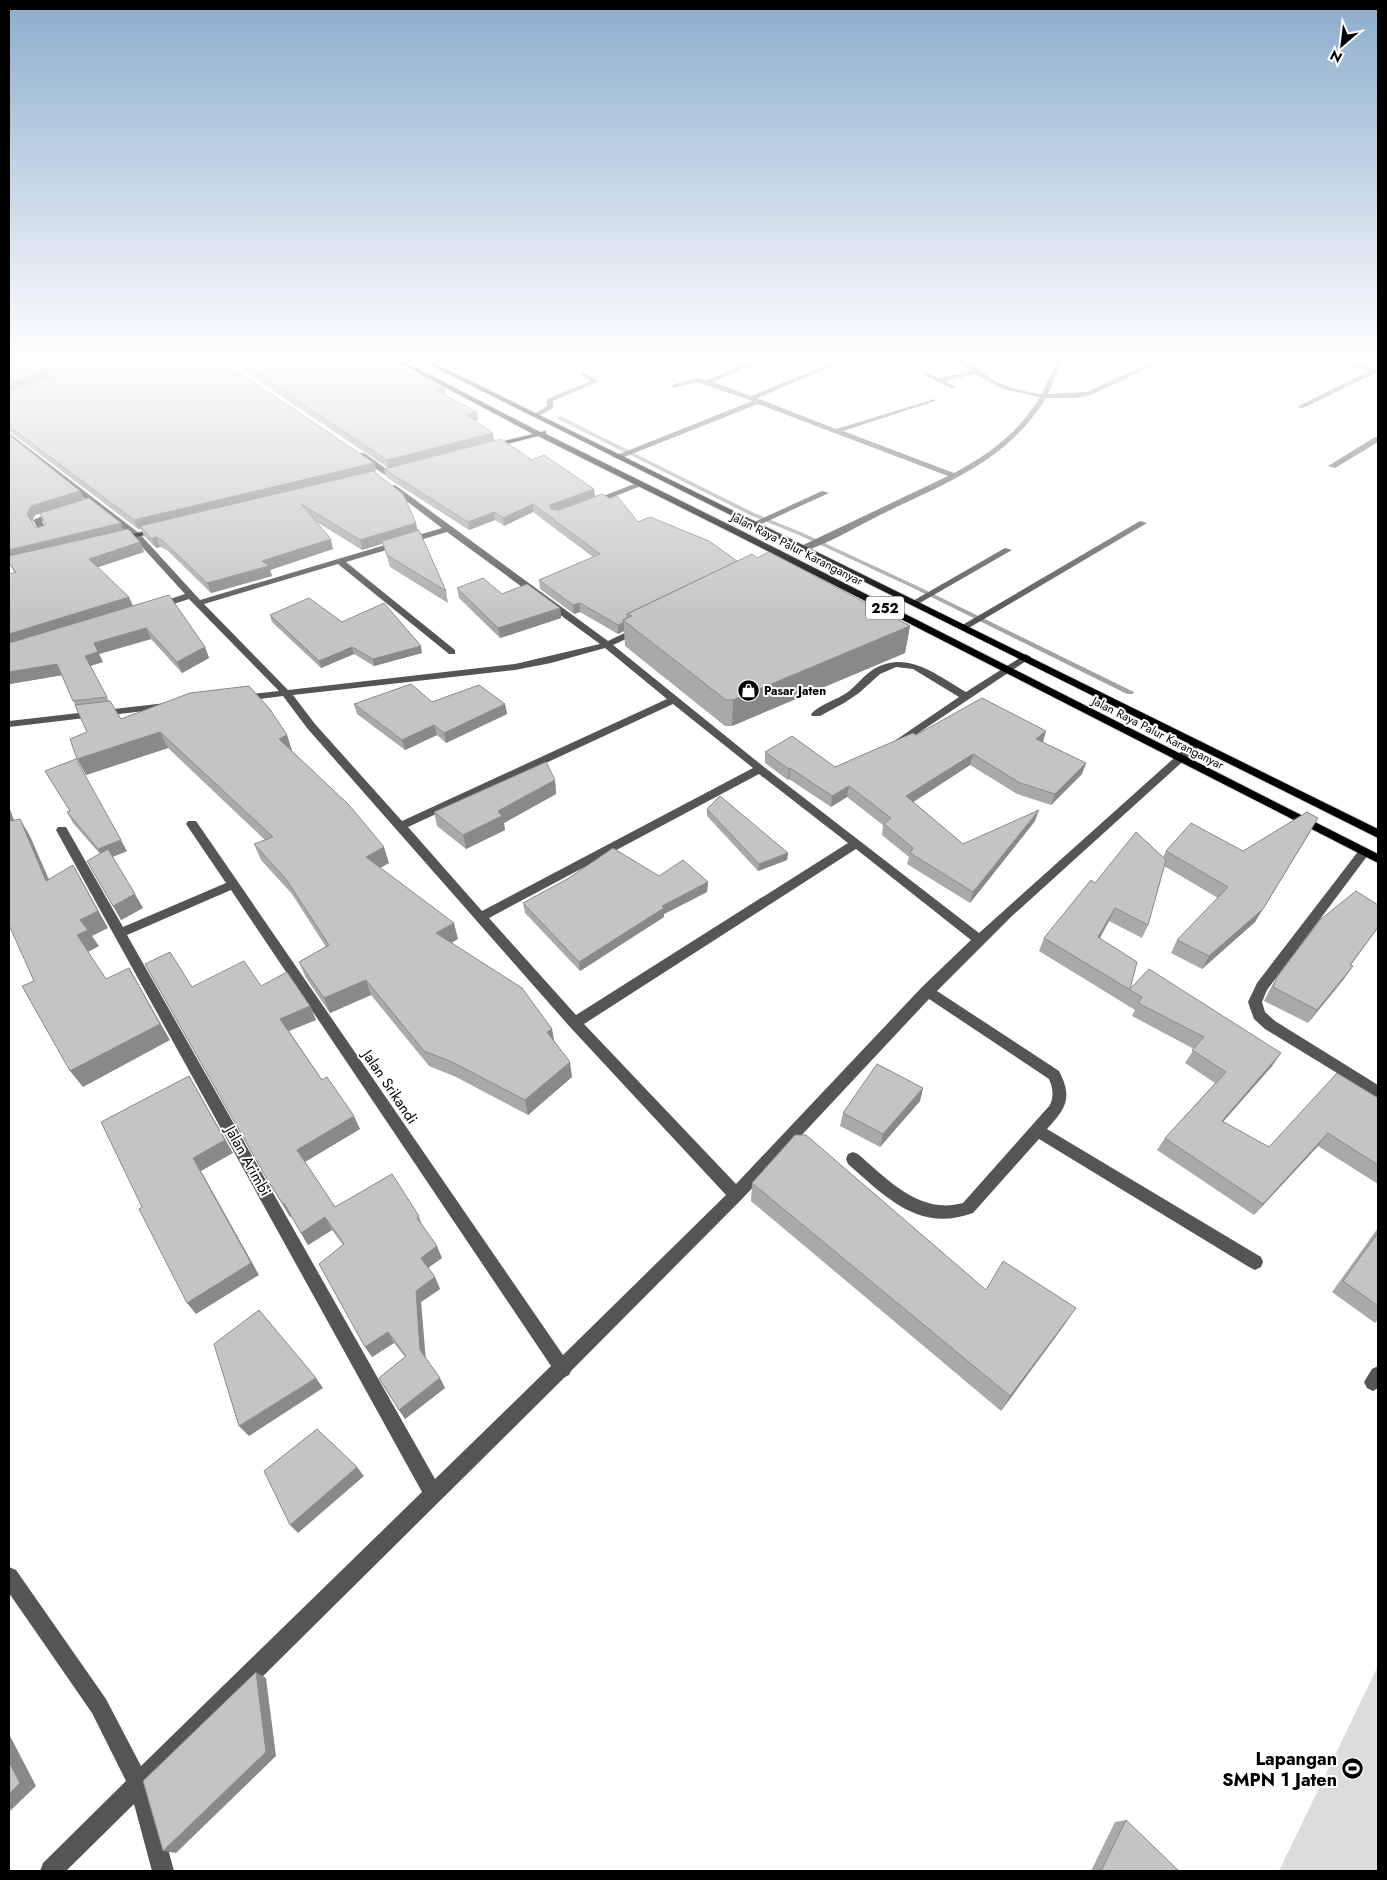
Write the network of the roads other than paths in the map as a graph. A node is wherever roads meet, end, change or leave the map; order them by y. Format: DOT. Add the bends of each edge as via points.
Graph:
graph roads {
  1 [pos="21,445"];
  2 [pos="498,445"];
  3 [pos="561,445"];
  4 [pos="598,445"];
  5 [pos="646,445"];
  6 [pos="876,445"];
  7 [pos="1002,445"];
  8 [pos="1367,445"];
  9 [pos="482,449"];
  10 [pos="355,451"];
  11 [pos="620,455"];
  12 [pos="1332,466"];
  13 [pos="397,471"];
  14 [pos="388,473"];
  15 [pos="378,476"];
  16 [pos="955,476"];
  17 [pos="642,484"];
  18 [pos="825,493"];
  19 [pos="94,502"];
  20 [pos="85,504"];
  21 [pos="582,506"];
  22 [pos="68,510"];
  23 [pos="760,521"];
  24 [pos="1143,523"];
  25 [pos="173,526"];
  26 [pos="447,528"];
  27 [pos="737,532"];
  28 [pos="45,534"];
  29 [pos="136,535"];
  30 [pos="109,541"];
  31 [pos="804,548"];
  32 [pos="1008,550"];
  33 [pos="781,559"];
  34 [pos="340,561"];
  35 [pos="195,599"];
  36 [pos="919,600"];
  37 [pos="146,609"];
  38 [pos="652,623"];
  39 [pos="964,627"];
  40 [pos="607,645"];
  41 [pos="452,652"];
  42 [pos="1026,657"];
  43 [pos="1008,670"];
  44 [pos="286,693"];
  45 [pos="966,697"];
  46 [pos="230,699"];
  47 [pos="673,700"];
  48 [pos="172,706"];
  49 [pos="816,714"];
  50 [pos="9,724"];
  51 [pos="1197,743"];
  52 [pos="884,751"];
  53 [pos="1180,759"];
  54 [pos="760,769"];
  55 [pos="192,824"];
  56 [pos="401,826"];
  57 [pos="62,830"];
  58 [pos="1378,834"];
  59 [pos="857,843"];
  60 [pos="1364,852"];
  61 [pos="1378,859"];
  62 [pos="232,885"];
  63 [pos="481,918"];
  64 [pos="121,933"];
  65 [pos="980,940"];
  66 [pos="927,991"];
  67 [pos="575,1023"];
  68 [pos="1378,1092"];
  69 [pos="1037,1130"];
  70 [pos="853,1159"];
  71 [pos="736,1195"];
  72 [pos="1255,1262"];
  73 [pos="563,1369"];
  74 [pos="433,1493"];
  75 [pos="9,1577"];
  76 [pos="139,1783"];
  77 [pos="51,1871"];
  78 [pos="163,1871"];
  1 -- 19 [label="street"];
  2 -- 9 [label="main road"];
  3 -- 17 [label="main road, Jalan Raya Palur Karanganyar / 252"];
  4 -- 11 [label="main road, Jalan Raya Palur Karanganyar / 252"];
  5 -- 11 [label="street"];
  6 -- 16 [label="street"];
  7 -- 16 [label="street"];
  8 -- 12 [label="street"];
  10 -- 14 [label="street"];
  11 -- 23 [label="main road, Jalan Raya Palur Karanganyar / 252"];
  13 -- 14 [label="main road"];
  14 -- 15 [label="main road"];
  15 -- 26 [label="street"];
  16 -- 31 [label="street"];
  17 -- 21 [label="street"];
  17 -- 27 [label="main road, Jalan Raya Palur Karanganyar / 252"];
  18 -- 23 [label="street"];
  19 -- 20 [label="street"];
  19 -- 29 [label="street"];
  22 -- 28 [label="street" via="37,520"];
  23 -- 27 [label="main road"];
  23 -- 31 [label="main road, Jalan Raya Palur Karanganyar / 252"];
  24 -- 39 [label="street"];
  25 -- 29 [label="main road"];
  26 -- 34 [label="street"];
  26 -- 40 [label="street"];
  27 -- 33 [label="main road, Jalan Raya Palur Karanganyar / 252"];
  29 -- 30 [label="main road"];
  29 -- 35 [label="street"];
  31 -- 33 [label="main road"];
  31 -- 36 [label="main road, Jalan Raya Palur Karanganyar / 252"];
  32 -- 36 [label="street"];
  33 -- 43 [label="main road, Jalan Raya Palur Karanganyar / 252"];
  34 -- 35 [label="street"];
  34 -- 41 [label="street"];
  35 -- 37 [label="street"];
  35 -- 44 [label="street"];
  36 -- 39 [label="main road, Jalan Raya Palur Karanganyar / 252"];
  38 -- 40 [label="street"];
  39 -- 42 [label="main road, Jalan Raya Palur Karanganyar / 252"];
  40 -- 44 [label="street" via="500,670"];
  40 -- 47 [label="street"];
  42 -- 43 [label="street"];
  42 -- 51 [label="main road, Jalan Raya Palur Karanganyar / 252"];
  43 -- 45 [label="street"];
  43 -- 53 [label="main road, Jalan Raya Palur Karanganyar / 252"];
  44 -- 46 [label="street"];
  44 -- 56 [label="street" via="311,726"];
  45 -- 49 [label="street" via="916,668 898,663 866,679 853,694"];
  45 -- 52 [label="street"];
  47 -- 54 [label="street"];
  47 -- 56 [label="street"];
  48 -- 50 [label="street"];
  51 -- 53 [label="street"];
  51 -- 58 [label="main road, Jalan Raya Palur Karanganyar / 252"];
  53 -- 60 [label="main road, Jalan Raya Palur Karanganyar / 252"];
  53 -- 65 [label="street"];
  54 -- 59 [label="street"];
  54 -- 63 [label="street"];
  55 -- 62 [label="street, Jalan Srikandi"];
  56 -- 63 [label="street"];
  57 -- 64 [label="street, Jalan Arimbi"];
  59 -- 65 [label="street"];
  59 -- 67 [label="street"];
  60 -- 61 [label="main road, Jalan Raya Palur Karanganyar / 252"];
  60 -- 68 [label="street" via="1262,987 1255,1002 1259,1015 1270,1026"];
  62 -- 64 [label="street"];
  62 -- 73 [label="street, Jalan Srikandi"];
  63 -- 67 [label="street"];
  64 -- 74 [label="street, Jalan Arimbi"];
  65 -- 66 [label="street"];
  66 -- 69 [label="street" via="1054,1075 1062,1090 1060,1100"];
  66 -- 71 [label="street"];
  67 -- 71 [label="street"];
  69 -- 70 [label="street" via="968,1208 948,1213 931,1212 902,1199"];
  69 -- 72 [label="street"];
  71 -- 73 [label="street"];
  73 -- 74 [label="street"];
  74 -- 76 [label="street"];
  75 -- 76 [label="street" via="99,1706"];
  76 -- 77 [label="street"];
  76 -- 78 [label="street"];
}
